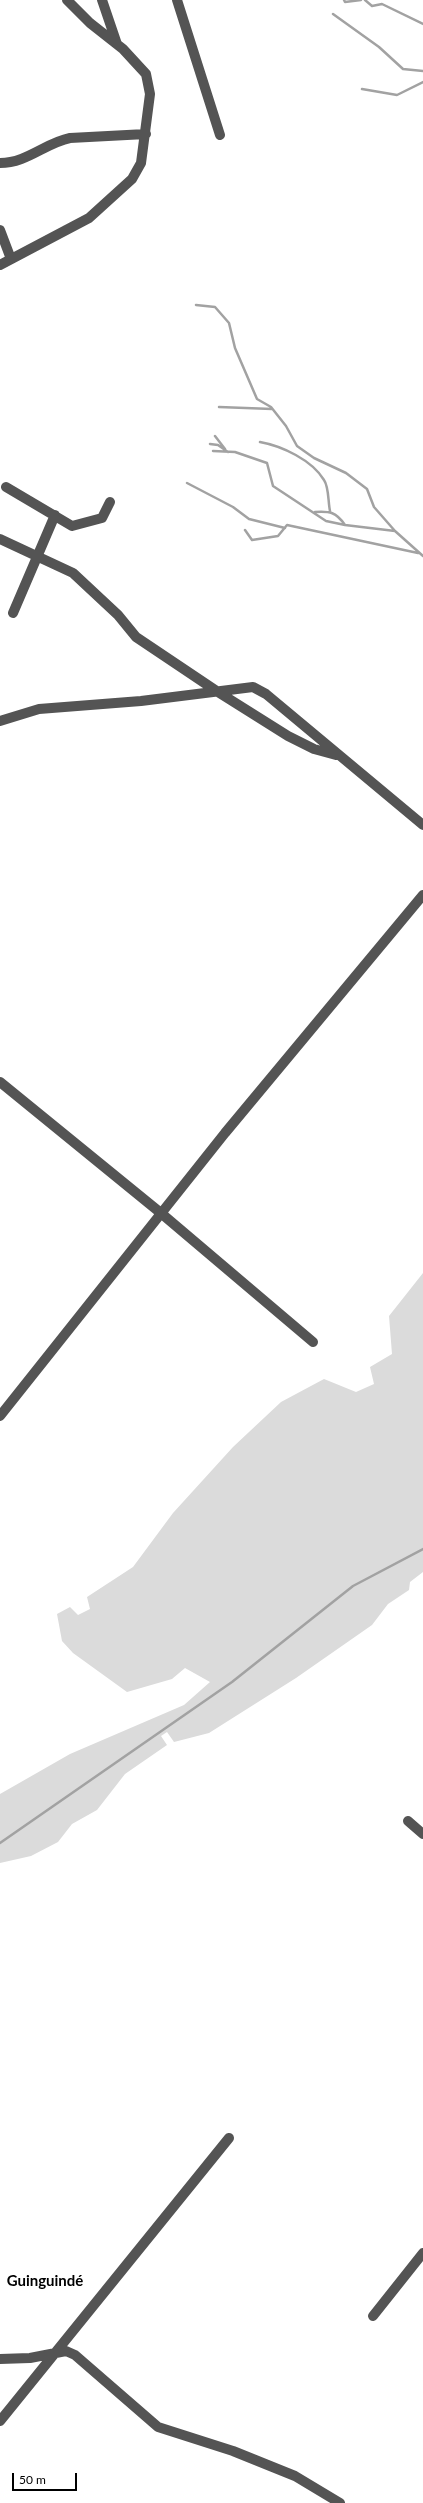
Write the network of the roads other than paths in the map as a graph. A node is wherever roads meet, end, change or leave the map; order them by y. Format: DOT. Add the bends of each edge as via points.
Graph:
graph roads {
  1 [pos="66,0"];
  2 [pos="102,0"];
  3 [pos="177,0"];
  4 [pos="117,44"];
  5 [pos="146,134"];
  6 [pos="220,134"];
  7 [pos="0,163"];
  8 [pos="0,230"];
  9 [pos="11,258"];
  10 [pos="0,265"];
  11 [pos="6,487"];
  12 [pos="110,502"];
  13 [pos="55,515"];
  14 [pos="0,539"];
  15 [pos="36,558"];
  16 [pos="13,613"];
  17 [pos="218,692"];
  18 [pos="0,721"];
  19 [pos="339,756"];
  20 [pos="423,825"];
  21 [pos="423,895"];
  22 [pos="0,1082"];
  23 [pos="162,1214"];
  24 [pos="313,1342"];
  25 [pos="0,1416"];
  26 [pos="408,1821"];
  27 [pos="423,1834"];
  28 [pos="228,2138"];
  29 [pos="423,2253"];
  30 [pos="372,2316"];
  31 [pos="53,2354"];
  32 [pos="0,2359"];
  33 [pos="0,2421"];
  34 [pos="340,2503"];
  1 -- 4 [label="street"];
  2 -- 4 [label="street"];
  3 -- 6 [label="street"];
  4 -- 5 [label="street" via="143,69 148,82 150,94"];
  5 -- 7 [label="street" via="70,138 30,157"];
  5 -- 9 [label="street" via="138,170 121,190 81,224"];
  8 -- 9 [label="street"];
  9 -- 10 [label="street"];
  11 -- 13 [label="street"];
  12 -- 13 [label="street" via="102,518 72,526"];
  13 -- 15 [label="street"];
  14 -- 15 [label="street"];
  15 -- 16 [label="street"];
  15 -- 17 [label="street" via="73,573 118,615 136,637"];
  17 -- 18 [label="street" via="40,709"];
  17 -- 19 [label="street" via="288,736 314,749"];
  17 -- 19 [label="street" via="259,688"];
  19 -- 20 [label="street"];
  21 -- 23 [label="street" via="225,1133"];
  22 -- 23 [label="street"];
  23 -- 24 [label="street"];
  23 -- 25 [label="street"];
  26 -- 27 [label="street"];
  28 -- 31 [label="street"];
  29 -- 30 [label="street"];
  31 -- 32 [label="street"];
  31 -- 33 [label="street"];
  31 -- 34 [label="street" via="66,2351 75,2355 158,2427 232,2451 295,2476"];
}
